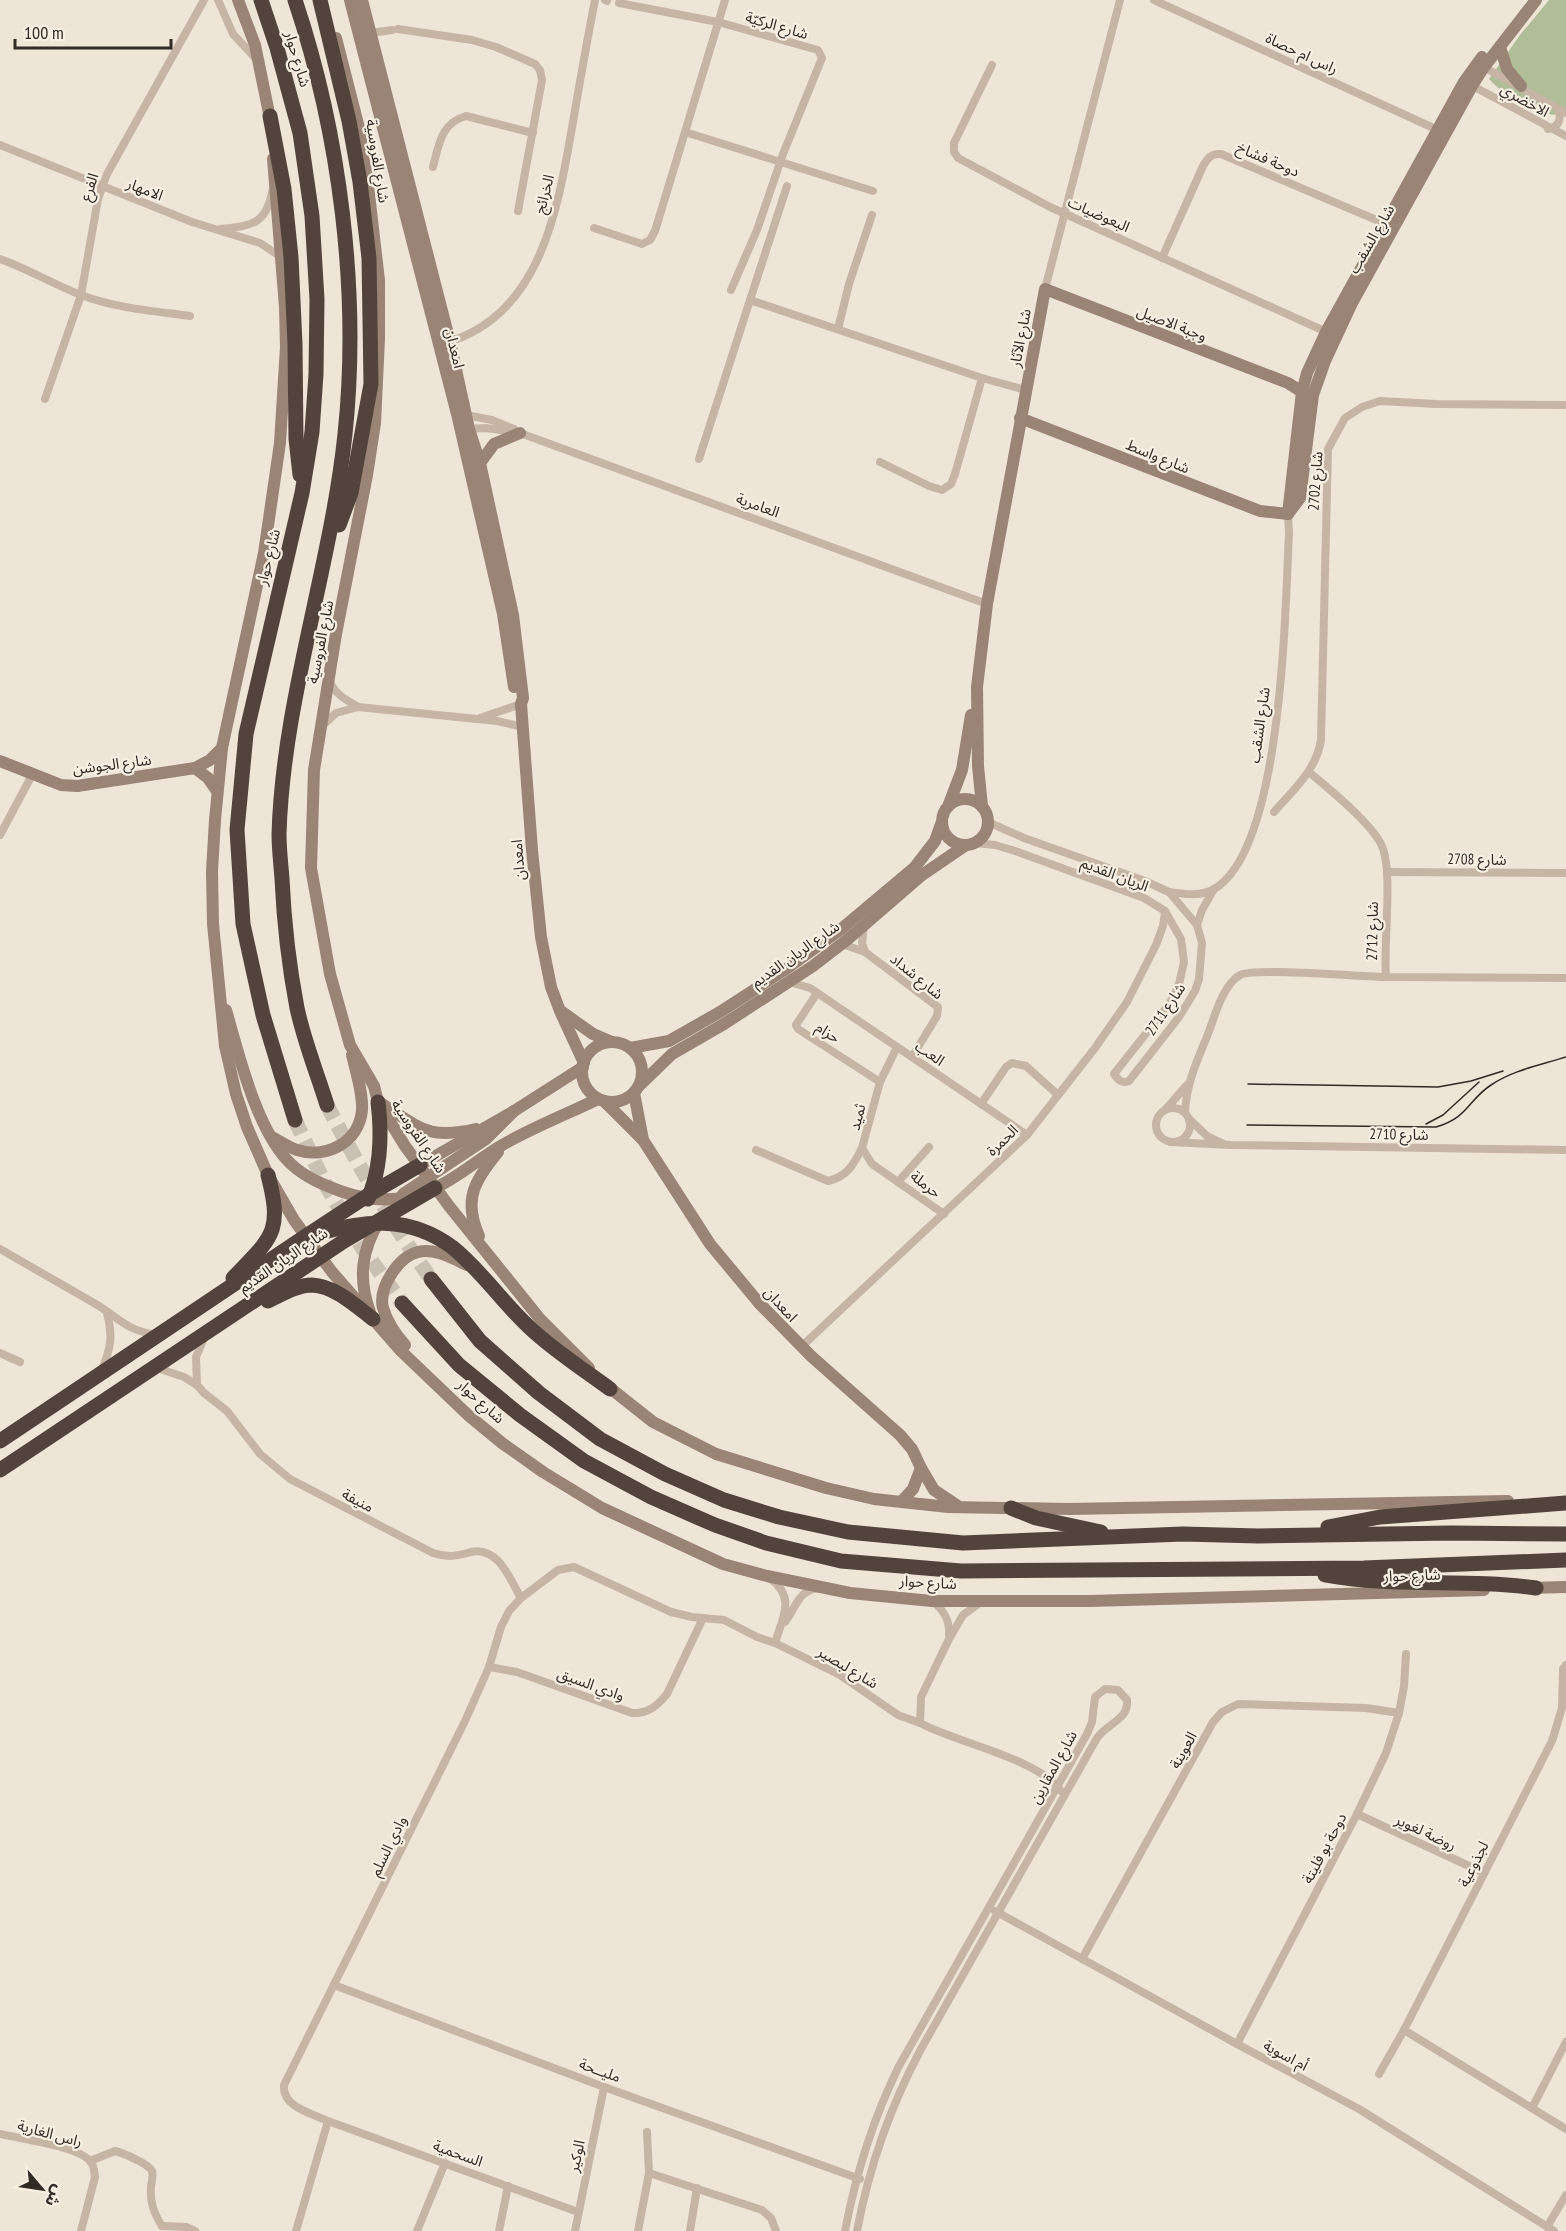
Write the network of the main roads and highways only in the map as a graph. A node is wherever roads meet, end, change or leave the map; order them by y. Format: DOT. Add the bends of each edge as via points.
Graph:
graph roads {
  1 [pos="261,0"];
  2 [pos="294,0"];
  3 [pos="321,0"];
  4 [pos="270,116"];
  5 [pos="302,493"];
  6 [pos="320,576"];
  7 [pos="378,1102"];
  8 [pos="327,1105"];
  9 [pos="295,1120"];
  10 [pos="268,1175"];
  11 [pos="368,1197"];
  12 [pos="378,1222"];
  13 [pos="355,1224"];
  14 [pos="306,1236"];
  15 [pos="344,1241"];
  16 [pos="431,1279"];
  17 [pos="215,1298"];
  18 [pos="402,1303"];
  19 [pos="229,1318"];
  20 [pos="373,1319"];
  21 [pos="610,1389"];
  22 [pos="0,1441"];
  23 [pos="0,1470"];
  24 [pos="1566,1501"];
  25 [pos="1011,1508"];
  26 [pos="1566,1534"];
  27 [pos="1286,1535"];
  28 [pos="1124,1537"];
  29 [pos="1566,1560"];
  30 [pos="1284,1568"];
  31 [pos="1536,1588"];
  1 -- 5 [label="highway, شارع حوار" via="300,133 312,216 316,374"];
  2 -- 6 [label="highway, شارع حوار" via="309,42 329,129 342,211 348,296 350,373 345,434"];
  3 -- 6 [label="highway" via="360,182 369,258 371,384 351,493"];
  4 -- 5 [label="highway" via="284,189 291,257 296,439"];
  5 -- 9 [label="highway, شارع حوار" via="246,734 237,830 243,924 262,1015"];
  6 -- 8 [label="highway, شارع حوار" via="288,743 279,835 284,923 298,1010"];
  7 -- 11 [label="highway" via="379,1155"];
  10 -- 17 [label="highway" via="276,1216 271,1234"];
  11 -- 12 [label="highway, شارع الريان القديم" via="428,1177"];
  11 -- 13 [label="highway"];
  11 -- 14 [label="highway, شارع الريان القديم"];
  12 -- 13 [label="highway"];
  12 -- 15 [label="highway, شارع الريان القديم"];
  12 -- 21 [label="highway" via="427,1234 451,1247 530,1328"];
  13 -- 14 [label="highway"];
  13 -- 15 [label="highway"];
  14 -- 17 [label="highway, شارع الريان القديم"];
  15 -- 19 [label="highway, شارع الريان القديم"];
  16 -- 28 [label="highway" via="480,1341 538,1393 600,1439 724,1500 848,1532 963,1543"];
  17 -- 22 [label="highway, شارع الريان القديم"];
  18 -- 30 [label="highway, شارع حوار" via="459,1365 584,1461 651,1497 766,1543 841,1560 961,1571"];
  19 -- 20 [label="highway" via="312,1285 343,1296"];
  19 -- 23 [label="highway, شارع الريان القديم"];
  24 -- 27 [label="highway" via="1380,1517"];
  25 -- 28 [label="highway" via="1036,1518"];
  26 -- 27 [label="highway"];
  27 -- 28 [label="highway"];
  29 -- 30 [label="highway, شارع حوار"];
  30 -- 31 [label="highway" via="1340,1578 1501,1583"];
}
